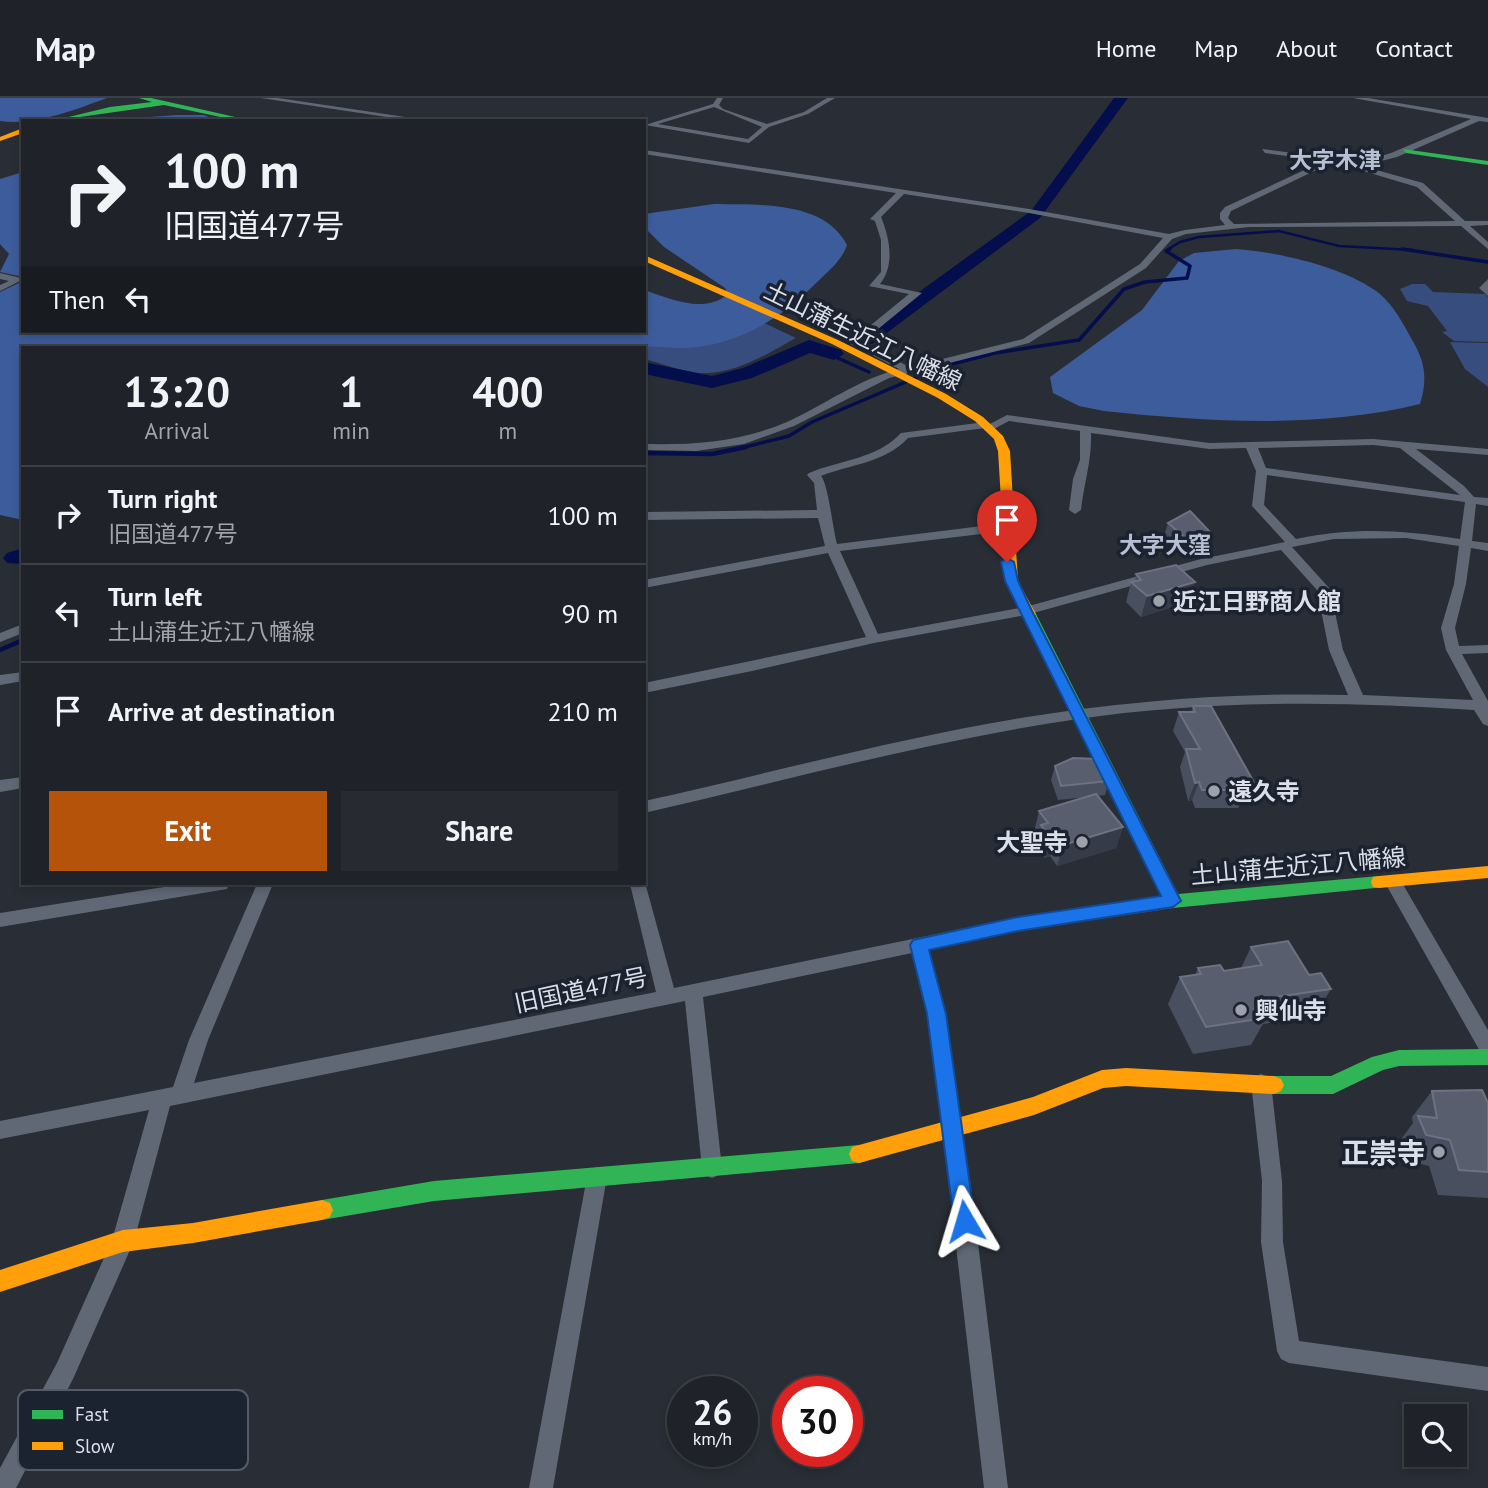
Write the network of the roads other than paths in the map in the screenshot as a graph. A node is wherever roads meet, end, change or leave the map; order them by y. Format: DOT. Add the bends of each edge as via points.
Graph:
graph roads {
  1 [pos="142,98"];
  2 [pos="264,98"];
  3 [pos="817,98"];
  4 [pos="1356,98"];
  5 [pos="830,99"];
  6 [pos="717,101"];
  7 [pos="163,103"];
  8 [pos="64,119"];
  9 [pos="240,119"];
  10 [pos="415,119"];
  11 [pos="1477,119"];
  12 [pos="1488,120"];
  13 [pos="646,125"];
  14 [pos="767,126"];
  15 [pos="21,131"];
  16 [pos="0,139"];
  17 [pos="1406,150"];
  18 [pos="1265,151"];
  19 [pos="646,152"];
  20 [pos="1332,160"];
  21 [pos="1488,163"];
  22 [pos="1356,164"];
  23 [pos="903,191"];
  24 [pos="1463,223"];
  25 [pos="1488,223"];
  26 [pos="1231,226"];
  27 [pos="1169,237"];
  28 [pos="1488,246"];
  29 [pos="646,259"];
  30 [pos="0,276"];
  31 [pos="1488,282"];
  32 [pos="0,288"];
  33 [pos="1488,293"];
  34 [pos="902,373"];
  35 [pos="988,426"];
  36 [pos="1085,429"];
  37 [pos="1402,444"];
  38 [pos="1251,446"];
  39 [pos="646,447"];
  40 [pos="1488,452"];
  41 [pos="1262,471"];
  42 [pos="1471,502"];
  43 [pos="1488,502"];
  44 [pos="1075,510"];
  45 [pos="822,514"];
  46 [pos="646,516"];
  47 [pos="1006,527"];
  48 [pos="1288,544"];
  49 [pos="1466,544"];
  50 [pos="1488,547"];
  51 [pos="831,549"];
  52 [pos="646,584"];
  53 [pos="1026,611"];
  54 [pos="21,629"];
  55 [pos="0,638"];
  56 [pos="874,639"];
  57 [pos="1488,649"];
  58 [pos="1453,650"];
  59 [pos="21,676"];
  60 [pos="0,680"];
  61 [pos="646,688"];
  62 [pos="1357,698"];
  63 [pos="1483,705"];
  64 [pos="1080,714"];
  65 [pos="1488,721"];
  66 [pos="21,782"];
  67 [pos="0,786"];
  68 [pos="646,807"];
  69 [pos="1488,872"];
  70 [pos="1392,881"];
  71 [pos="215,885"];
  72 [pos="265,885"];
  73 [pos="638,885"];
  74 [pos="1173,901"];
  75 [pos="0,920"];
  76 [pos="919,945"];
  77 [pos="693,992"];
  78 [pos="667,997"];
  79 [pos="1488,1047"];
  80 [pos="1488,1057"];
  81 [pos="1261,1083"];
  82 [pos="172,1096"];
  83 [pos="0,1130"];
  84 [pos="951,1131"];
  85 [pos="712,1168"];
  86 [pos="597,1177"];
  87 [pos="123,1241"];
  88 [pos="0,1281"];
  89 [pos="1488,1379"];
  90 [pos="55,1390"];
  91 [pos="18,1461"];
  92 [pos="4,1488"];
  93 [pos="541,1488"];
  94 [pos="996,1488"];
  1 -- 7 [label="main road"];
  2 -- 10 [label="street"];
  3 -- 5 [label="street"];
  4 -- 11 [label="street"];
  5 -- 14 [label="street"];
  6 -- 13 [label="street"];
  6 -- 14 [label="street" via="721,110"];
  7 -- 8 [label="main road"];
  7 -- 9 [label="main road"];
  11 -- 12 [label="street"];
  11 -- 17 [label="street"];
  13 -- 14 [label="street" via="749,141"];
  15 -- 16 [label="main road"];
  17 -- 21 [label="main road"];
  17 -- 22 [label="street"];
  18 -- 20 [label="street"];
  19 -- 23 [label="street"];
  20 -- 22 [label="street"];
  20 -- 26 [label="street" via="1228,209 1224,219"];
  22 -- 24 [label="street" via="1420,185"];
  23 -- 27 [label="street"];
  23 -- 34 [label="street" via="876,218 885,240 885,272 874,286 917,293 854,343"];
  24 -- 25 [label="street"];
  24 -- 26 [label="street"];
  24 -- 28 [label="street"];
  26 -- 27 [label="street"];
  27 -- 34 [label="street" via="1143,266 1026,341"];
  29 -- 34 [label="main road, 土山蒲生近江八幡線"];
  30 -- 32 [label="street" via="18,280"];
  31 -- 33 [label="street"];
  34 -- 35 [label="main road, 土山蒲生近江八幡線"];
  34 -- 39 [label="street" via="754,438 696,447"];
  35 -- 36 [label="street" via="1007,418"];
  35 -- 45 [label="street" via="905,435 899,444 881,453 813,475 820,482"];
  35 -- 47 [label="main road, 土山蒲生近江八幡線" via="1002,448"];
  36 -- 38 [label="street" via="1209,446"];
  36 -- 44 [label="street" via="1086,460"];
  37 -- 38 [label="street" via="1282,442"];
  37 -- 40 [label="street"];
  37 -- 42 [label="street" via="1460,488"];
  38 -- 41 [label="street"];
  41 -- 42 [label="street"];
  41 -- 48 [label="street" via="1258,506"];
  42 -- 43 [label="street"];
  42 -- 49 [label="street"];
  45 -- 46 [label="street"];
  45 -- 51 [label="street"];
  47 -- 51 [label="street"];
  47 -- 53 [label="main road, 土山蒲生近江八幡線" via="1007,562"];
  48 -- 49 [label="street" via="1384,532"];
  48 -- 53 [label="street"];
  48 -- 62 [label="street" via="1323,589 1336,650"];
  49 -- 50 [label="street"];
  49 -- 58 [label="street" via="1448,628"];
  51 -- 52 [label="street"];
  51 -- 56 [label="street"];
  53 -- 56 [label="street"];
  53 -- 64 [label="main road, 土山蒲生近江八幡線"];
  54 -- 55 [label="street"];
  56 -- 61 [label="street"];
  57 -- 58 [label="street"];
  58 -- 63 [label="street"];
  59 -- 60 [label="street"];
  62 -- 63 [label="street"];
  62 -- 64 [label="street" via="1254,699"];
  63 -- 65 [label="street"];
  64 -- 68 [label="street" via="943,739"];
  64 -- 74 [label="main road, 土山蒲生近江八幡線"];
  66 -- 67 [label="street"];
  69 -- 70 [label="main road, 土山蒲生近江八幡線"];
  70 -- 74 [label="main road, 土山蒲生近江八幡線"];
  70 -- 79 [label="street"];
  71 -- 75 [label="street"];
  72 -- 82 [label="street"];
  73 -- 78 [label="street"];
  74 -- 76 [label="street, 旧国道477号" via="1018,924"];
  76 -- 77 [label="street, 旧国道477号"];
  76 -- 84 [label="street" via="936,1014"];
  77 -- 78 [label="street, 旧国道477号"];
  77 -- 85 [label="street"];
  78 -- 82 [label="street, 旧国道477号"];
  80 -- 81 [label="main road" via="1387,1060 1359,1070 1347,1082 1324,1087"];
  81 -- 84 [label="main road" via="1102,1079 1065,1096"];
  81 -- 89 [label="street" via="1272,1181 1272,1242 1289,1352"];
  82 -- 83 [label="street, 旧国道477号"];
  82 -- 87 [label="street"];
  84 -- 85 [label="main road" via="870,1153"];
  84 -- 94 [label="street"];
  85 -- 86 [label="main road"];
  86 -- 87 [label="main road" via="434,1191"];
  86 -- 93 [label="street"];
  87 -- 88 [label="main road"];
  87 -- 90 [label="street"];
  91 -- 92 [label="street"];
}
